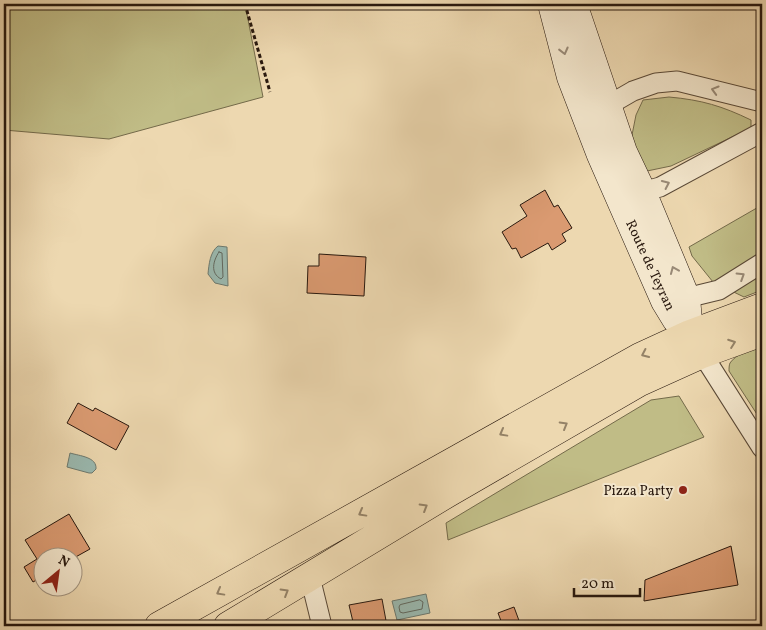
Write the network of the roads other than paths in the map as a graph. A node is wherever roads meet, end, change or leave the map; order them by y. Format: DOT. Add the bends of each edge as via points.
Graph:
graph roads {
  1 [pos="552,4"];
  2 [pos="573,4"];
  3 [pos="762,102"];
  4 [pos="607,106"];
  5 [pos="762,132"];
  6 [pos="601,155"];
  7 [pos="642,192"];
  8 [pos="762,263"];
  9 [pos="686,298"];
  10 [pos="762,307"];
  11 [pos="762,332"];
  12 [pos="696,344"];
  13 [pos="762,448"];
  14 [pos="310,577"];
  15 [pos="159,626"];
  16 [pos="228,626"];
  17 [pos="322,626"];
  1 -- 6 [label="street, Route de Teyran, one-way" via="571,77"];
  2 -- 4 [label="street, Route de Teyran"];
  3 -- 4 [label="street, one-way" via="677,81 656,83 633,91"];
  4 -- 6 [label="street" via="599,126"];
  4 -- 7 [label="street, Route de Teyran" via="623,152"];
  7 -- 5 [label="street, one-way" via="660,187"];
  6 -- 7 [label="street" via="620,182"];
  6 -- 12 [label="street, Route de Teyran" via="666,301"];
  9 -- 7 [label="street, Route de Teyran, one-way"];
  9 -- 8 [label="street, one-way" via="719,290"];
  9 -- 12 [label="street, Route de Teyran"];
  10 -- 12 [label="main road"];
  12 -- 11 [label="main road, one-way"];
  12 -- 13 [label="street"];
  14 -- 12 [label="main road, one-way" via="640,382"];
  12 -- 15 [label="main road, one-way" via="640,357"];
  16 -- 14 [label="main road, one-way"];
  14 -- 17 [label="street"];
}
